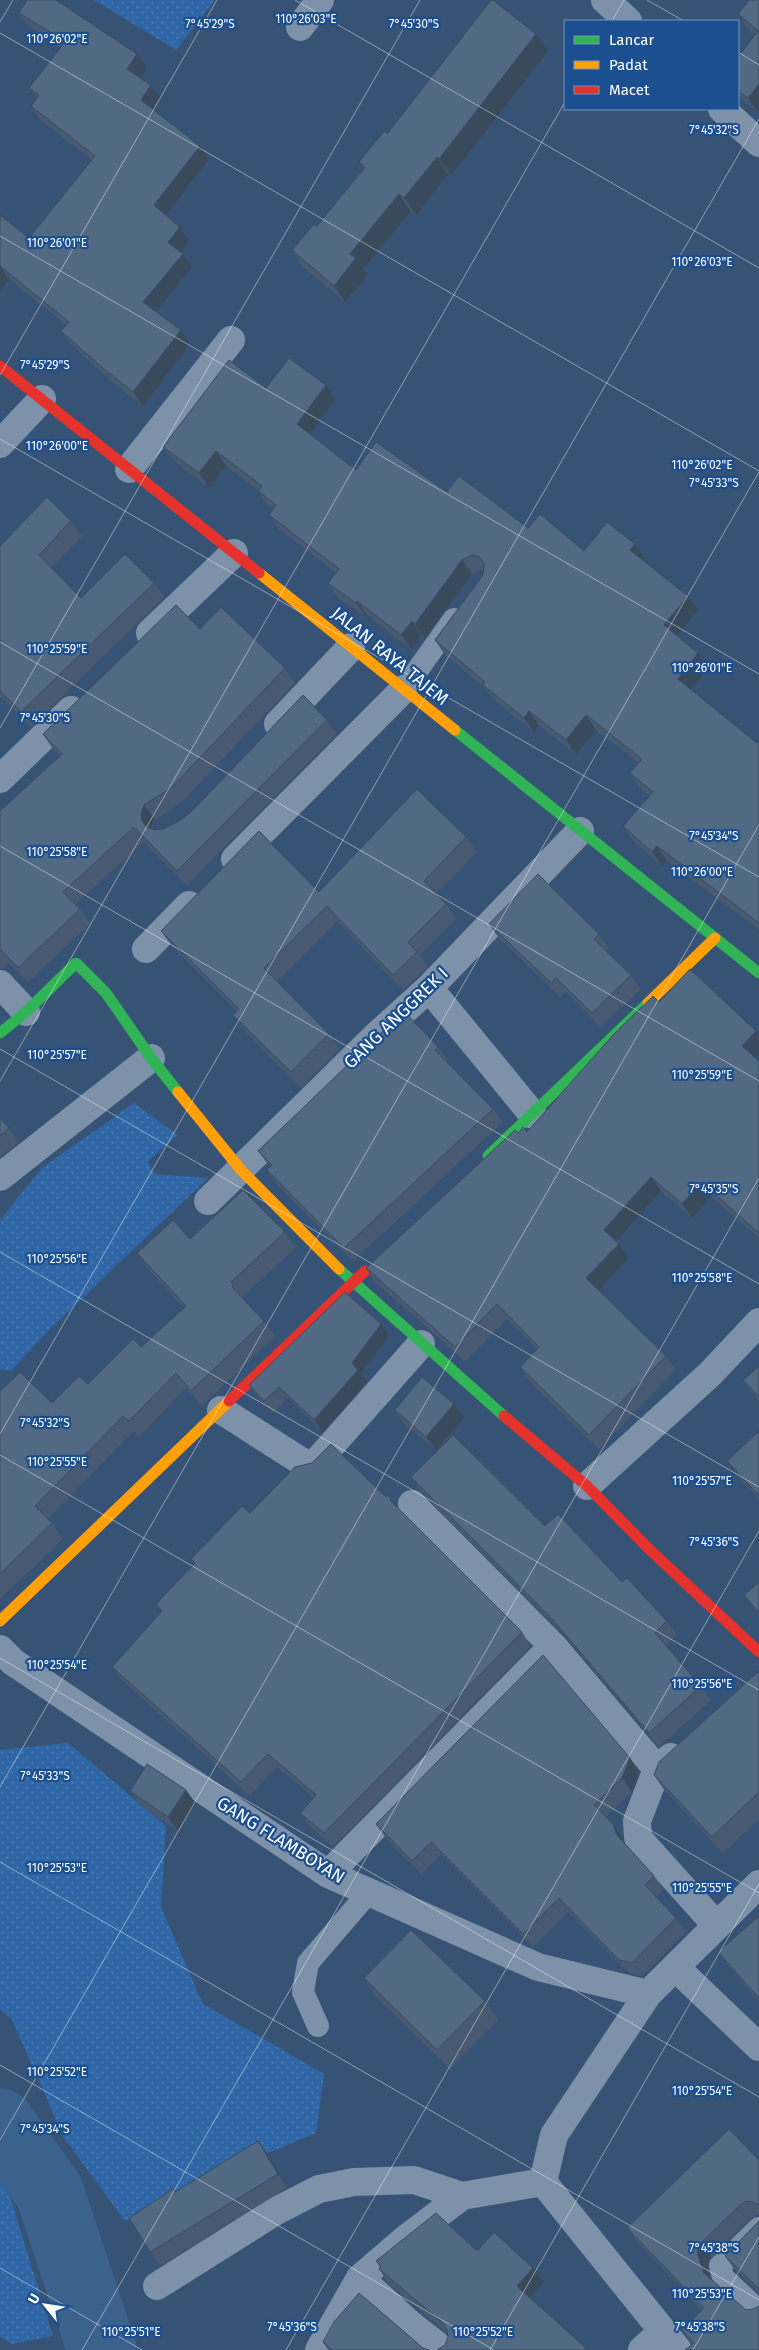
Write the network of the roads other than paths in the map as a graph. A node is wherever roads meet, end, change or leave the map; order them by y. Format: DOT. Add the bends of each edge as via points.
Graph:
graph roads {
  1 [pos="320,0"];
  2 [pos="605,0"];
  3 [pos="627,20"];
  4 [pos="300,27"];
  5 [pos="723,110"];
  6 [pos="759,143"];
  7 [pos="231,340"];
  8 [pos="0,366"];
  9 [pos="42,399"];
  10 [pos="0,444"];
  11 [pos="129,470"];
  12 [pos="234,553"];
  13 [pos="465,605"];
  14 [pos="351,647"];
  15 [pos="132,650"];
  16 [pos="404,689"];
  17 [pos="90,691"];
  18 [pos="260,743"];
  19 [pos="0,779"];
  20 [pos="580,831"];
  21 [pos="715,938"];
  22 [pos="146,949"];
  23 [pos="759,973"];
  24 [pos="0,984"];
  25 [pos="429,988"];
  26 [pos="26,1012"];
  27 [pos="0,1032"];
  28 [pos="151,1058"];
  29 [pos="533,1115"];
  30 [pos="482,1162"];
  31 [pos="241,1170"];
  32 [pos="0,1177"];
  33 [pos="208,1200"];
  34 [pos="374,1262"];
  35 [pos="353,1283"];
  36 [pos="759,1322"];
  37 [pos="421,1344"];
  38 [pos="221,1410"];
  39 [pos="587,1486"];
  40 [pos="412,1504"];
  41 [pos="0,1621"];
  42 [pos="553,1646"];
  43 [pos="0,1649"];
  44 [pos="759,1652"];
  45 [pos="686,1743"];
  46 [pos="657,1769"];
  47 [pos="328,1874"];
  48 [pos="759,1884"];
  49 [pos="369,1892"];
  50 [pos="717,1926"];
  51 [pos="675,1967"];
  52 [pos="648,1994"];
  53 [pos="318,2026"];
  54 [pos="759,2047"];
  55 [pos="543,2182"];
  56 [pos="462,2196"];
  57 [pos="759,2228"];
  58 [pos="360,2278"];
  59 [pos="157,2286"];
  60 [pos="759,2311"];
  61 [pos="670,2341"];
  62 [pos="319,2350"];
  63 [pos="443,2350"];
  64 [pos="642,2350"];
  1 -- 4 [label="street"];
  2 -- 3 [label="street"];
  5 -- 6 [label="street"];
  7 -- 11 [label="street"];
  8 -- 9 [label="street, JALAN RAYA TAJEM"];
  9 -- 10 [label="street"];
  9 -- 11 [label="street, JALAN RAYA TAJEM"];
  11 -- 12 [label="street, JALAN RAYA TAJEM"];
  12 -- 14 [label="street, JALAN RAYA TAJEM"];
  12 -- 15 [label="street"];
  13 -- 16 [label="lane"];
  14 -- 16 [label="street, JALAN RAYA TAJEM"];
  14 -- 18 [label="street"];
  16 -- 20 [label="street, JALAN RAYA TAJEM"];
  16 -- 22 [label="street"];
  17 -- 19 [label="street"];
  20 -- 21 [label="street, JALAN RAYA TAJEM"];
  20 -- 25 [label="street, GANG ANGGREK I"];
  21 -- 23 [label="street, JALAN RAYA TAJEM"];
  21 -- 29 [label="street"];
  24 -- 26 [label="street"];
  25 -- 29 [label="street"];
  25 -- 31 [label="street, GANG ANGGREK I"];
  26 -- 27 [label="street"];
  26 -- 28 [label="street" via="76,963 106,993"];
  28 -- 31 [label="street"];
  28 -- 32 [label="street"];
  29 -- 30 [label="street"];
  31 -- 33 [label="street, GANG ANGGREK I"];
  31 -- 35 [label="street"];
  34 -- 35 [label="street"];
  35 -- 37 [label="street"];
  35 -- 38 [label="street"];
  36 -- 39 [label="street" via="710,1374"];
  37 -- 38 [label="street" via="321,1457 307,1465"];
  37 -- 39 [label="street"];
  38 -- 41 [label="street"];
  39 -- 44 [label="street"];
  40 -- 42 [label="street"];
  42 -- 46 [label="street"];
  42 -- 47 [label="street"];
  43 -- 47 [label="street, GANG FLAMBOYAN" via="21,1668"];
  45 -- 46 [label="street"];
  46 -- 50 [label="street" via="637,1820 638,1838"];
  47 -- 49 [label="street, GANG FLAMBOYAN"];
  48 -- 50 [label="street"];
  49 -- 52 [label="street, GANG FLAMBOYAN" via="538,1967"];
  49 -- 53 [label="lane" via="308,1964 302,1992"];
  50 -- 51 [label="street"];
  51 -- 52 [label="street"];
  51 -- 54 [label="street"];
  52 -- 55 [label="street" via="554,2135"];
  55 -- 56 [label="street"];
  55 -- 61 [label="street"];
  56 -- 58 [label="street"];
  56 -- 59 [label="street" via="414,2180 354,2182 319,2189 276,2211"];
  57 -- 60 [label="lane" via="720,2266 723,2277"];
  58 -- 62 [label="street"];
  58 -- 63 [label="street"];
  61 -- 64 [label="street"];
}
